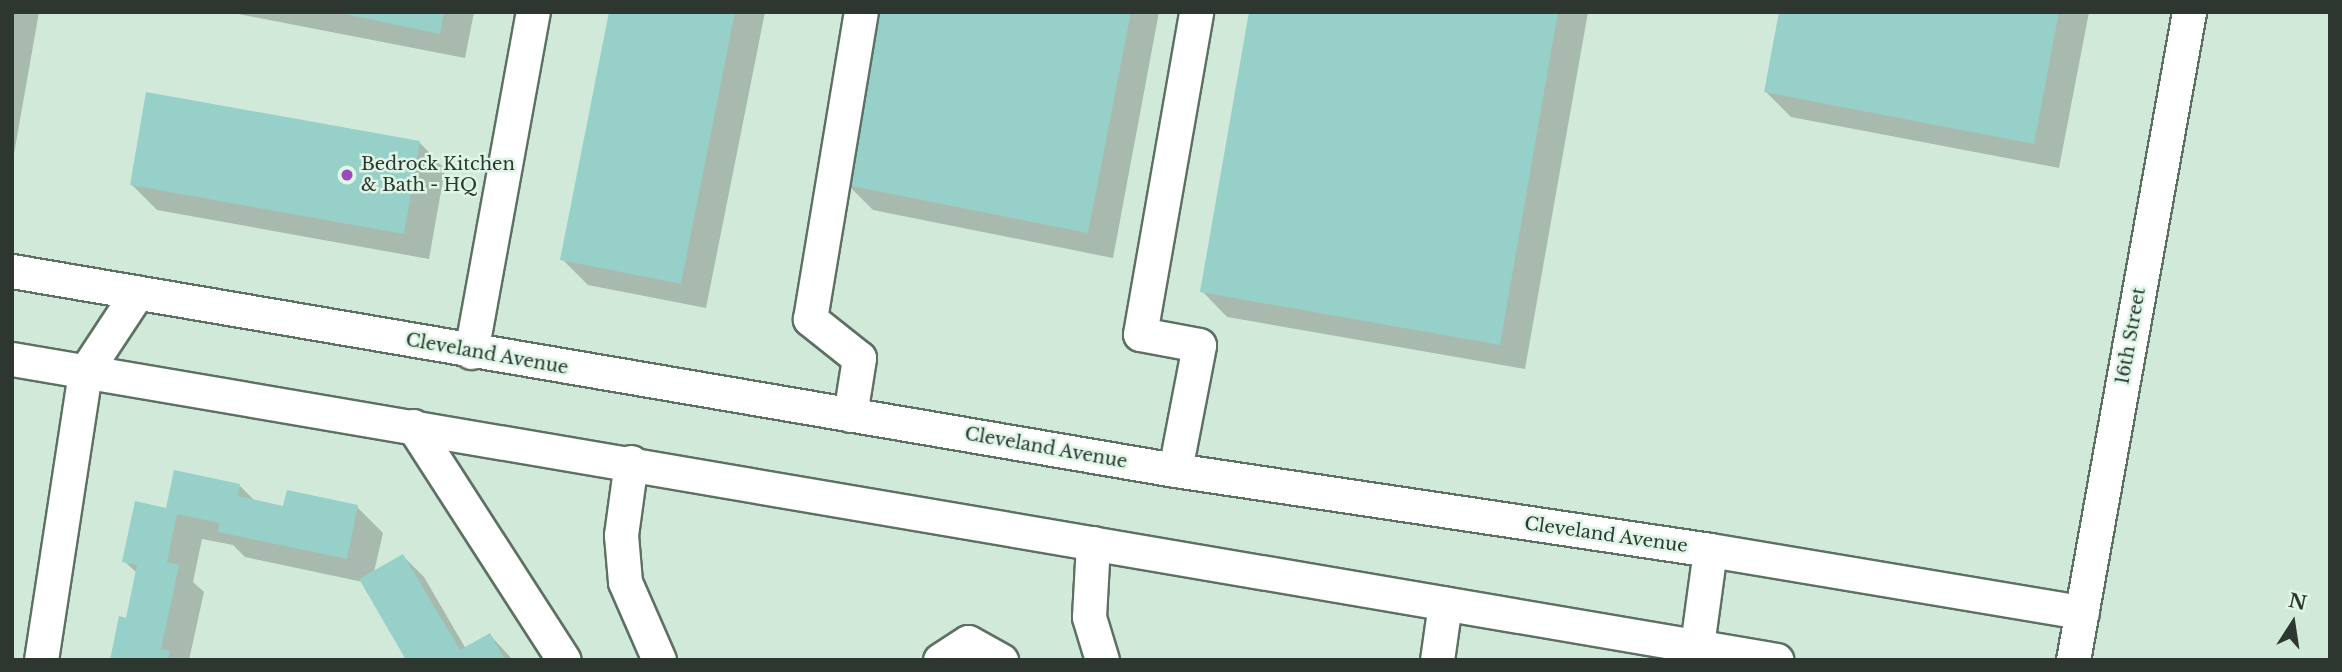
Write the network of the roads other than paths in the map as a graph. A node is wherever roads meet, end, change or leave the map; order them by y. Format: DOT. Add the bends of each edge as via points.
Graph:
graph roads {
  1 [pos="533,12"];
  2 [pos="861,12"];
  3 [pos="1196,12"];
  4 [pos="2189,12"];
  5 [pos="12,271"];
  6 [pos="137,293"];
  7 [pos="471,352"];
  8 [pos="12,359"];
  9 [pos="85,372"];
  10 [pos="850,415"];
  11 [pos="413,426"];
  12 [pos="631,463"];
  13 [pos="1174,470"];
  14 [pos="1093,542"];
  15 [pos="1710,550"];
  16 [pos="1446,604"];
  17 [pos="2082,612"];
  18 [pos="1696,653"];
  19 [pos="41,660"];
  20 [pos="564,660"];
  21 [pos="659,660"];
  22 [pos="940,660"];
  23 [pos="1001,660"];
  24 [pos="1102,660"];
  25 [pos="1437,660"];
  26 [pos="1777,660"];
  27 [pos="2073,660"];
  1 -- 7 [label="street"];
  2 -- 10 [label="street" via="810,319 859,358"];
  3 -- 13 [label="street" via="1140,334 1199,345"];
  4 -- 17 [label="street, 16th Street"];
  5 -- 6 [label="street, Cleveland Avenue"];
  6 -- 7 [label="street, Cleveland Avenue"];
  6 -- 9 [label="street"];
  7 -- 10 [label="street, Cleveland Avenue"];
  8 -- 9 [label="street"];
  9 -- 11 [label="street"];
  9 -- 19 [label="street"];
  10 -- 13 [label="street, Cleveland Avenue"];
  11 -- 12 [label="street"];
  11 -- 20 [label="street"];
  12 -- 14 [label="street"];
  12 -- 21 [label="street" via="621,535 625,582"];
  13 -- 15 [label="street, Cleveland Avenue"];
  14 -- 16 [label="street"];
  14 -- 24 [label="street" via="1089,617"];
  15 -- 17 [label="street, Cleveland Avenue"];
  15 -- 18 [label="street"];
  16 -- 18 [label="street"];
  16 -- 25 [label="street"];
  17 -- 27 [label="street, 16th Street"];
  18 -- 26 [label="street"];
  22 -- 23 [label="street" via="968,642"];
}
